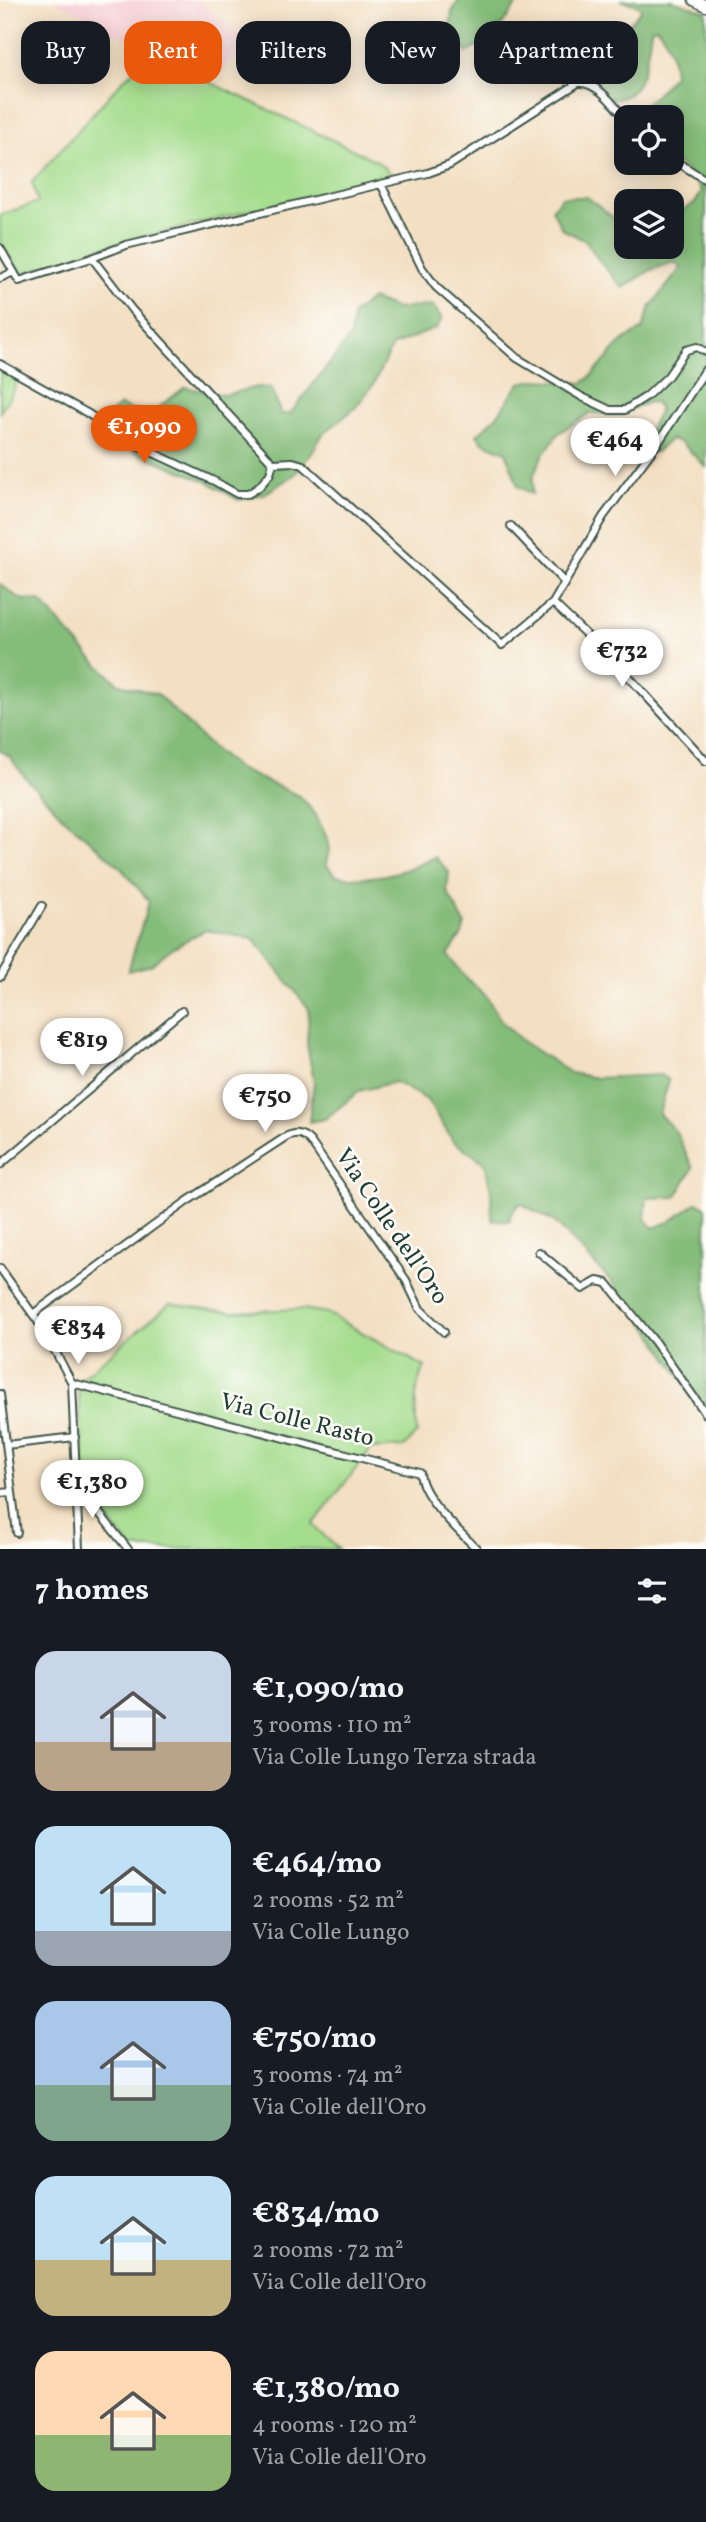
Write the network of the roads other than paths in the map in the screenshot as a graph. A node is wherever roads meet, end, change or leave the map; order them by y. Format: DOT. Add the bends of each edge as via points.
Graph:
graph roads {
  1 [pos="696,0"];
  2 [pos="706,5"];
  3 [pos="614,107"];
  4 [pos="684,166"];
  5 [pos="706,180"];
  6 [pos="382,184"];
  7 [pos="0,248"];
  8 [pos="92,258"];
  9 [pos="14,272"];
  10 [pos="0,278"];
  11 [pos="706,352"];
  12 [pos="0,364"];
  13 [pos="706,369"];
  14 [pos="273,463"];
  15 [pos="511,526"];
  16 [pos="564,582"];
  17 [pos="553,603"];
  18 [pos="706,761"];
  19 [pos="42,906"];
  20 [pos="0,977"];
  21 [pos="182,1011"];
  22 [pos="0,1165"];
  23 [pos="539,1252"];
  24 [pos="0,1268"];
  25 [pos="33,1314"];
  26 [pos="444,1332"];
  27 [pos="72,1383"];
  28 [pos="0,1394"];
  29 [pos="706,1414"];
  30 [pos="1,1418"];
  31 [pos="75,1437"];
  32 [pos="6,1445"];
  33 [pos="76,1451"];
  34 [pos="12,1492"];
  35 [pos="0,1493"];
  36 [pos="17,1532"];
  37 [pos="79,1549"];
  38 [pos="128,1549"];
  39 [pos="477,1549"];
  1 -- 2 [label="main road"];
  3 -- 6 [label="street" via="590,84 578,83 450,164"];
  4 -- 5 [label="street"];
  6 -- 8 [label="street" via="126,245"];
  6 -- 11 [label="street" via="422,268 436,287 517,358 594,403 625,410 668,376 685,350 696,347"];
  7 -- 9 [label="street"];
  8 -- 9 [label="street" via="19,281"];
  8 -- 14 [label="street" via="132,310"];
  9 -- 10 [label="street"];
  12 -- 14 [label="street" via="132,443 237,495 259,487"];
  13 -- 16 [label="street" via="603,517"];
  14 -- 17 [label="street" via="303,465 502,645"];
  15 -- 16 [label="street"];
  16 -- 17 [label="street"];
  17 -- 18 [label="street"];
  19 -- 20 [label="street"];
  21 -- 22 [label="street"];
  23 -- 29 [label="street" via="583,1289 597,1281 607,1283"];
  24 -- 25 [label="street"];
  25 -- 26 [label="street, Via Colle dell'Oro" via="186,1202 296,1133 310,1141 406,1280 420,1309"];
  25 -- 27 [label="street"];
  27 -- 31 [label="street"];
  27 -- 39 [label="street, Via Colle Rasto" via="420,1473 433,1501"];
  28 -- 30 [label="street"];
  30 -- 32 [label="street"];
  31 -- 32 [label="street"];
  31 -- 33 [label="street"];
  32 -- 34 [label="street"];
  33 -- 37 [label="street"];
  33 -- 38 [label="street" via="80,1477 92,1504"];
  34 -- 35 [label="street"];
  34 -- 36 [label="street"];
}
